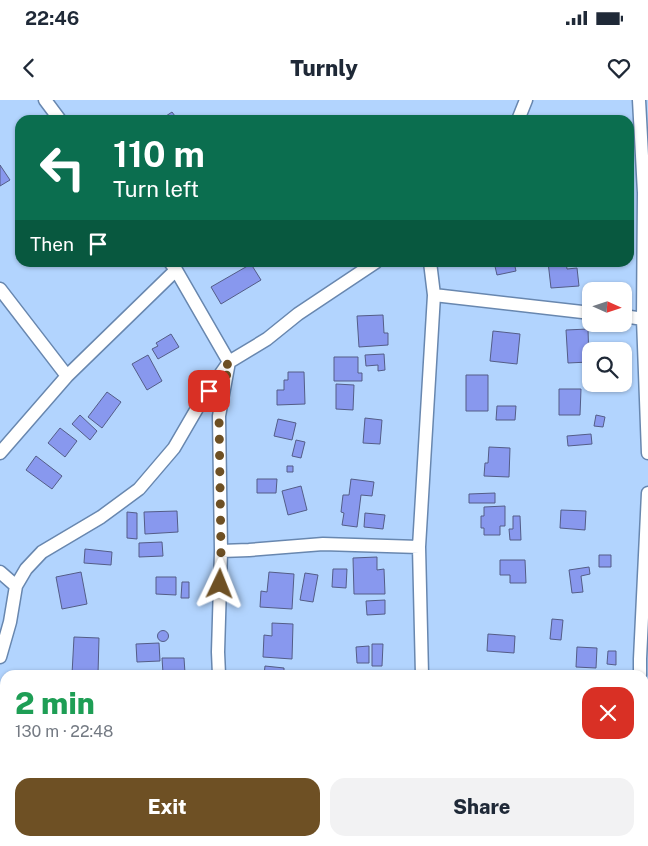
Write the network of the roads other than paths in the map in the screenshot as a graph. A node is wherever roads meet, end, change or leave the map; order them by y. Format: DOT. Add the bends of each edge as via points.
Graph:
graph roads {
  1 [pos="45,100"];
  2 [pos="526,100"];
  3 [pos="640,100"];
  4 [pos="56,115"];
  5 [pos="520,115"];
  6 [pos="172,267"];
  7 [pos="174,267"];
  8 [pos="368,267"];
  9 [pos="431,267"];
  10 [pos="0,289"];
  11 [pos="434,295"];
  12 [pos="646,304"];
  13 [pos="582,312"];
  14 [pos="632,317"];
  15 [pos="643,319"];
  16 [pos="229,362"];
  17 [pos="68,376"];
  18 [pos="648,453"];
  19 [pos="0,454"];
  20 [pos="648,492"];
  21 [pos="419,547"];
  22 [pos="221,551"];
  23 [pos="0,572"];
  24 [pos="16,586"];
  25 [pos="0,656"];
  26 [pos="644,656"];
  27 [pos="219,670"];
  28 [pos="422,670"];
  29 [pos="641,670"];
  1 -- 4 [label="street"];
  2 -- 5 [label="street"];
  3 -- 12 [label="street"];
  6 -- 17 [label="street"];
  7 -- 16 [label="street"];
  8 -- 16 [label="street"];
  9 -- 11 [label="street"];
  10 -- 17 [label="street"];
  11 -- 13 [label="street"];
  11 -- 21 [label="street"];
  12 -- 15 [label="street"];
  14 -- 15 [label="street"];
  15 -- 18 [label="street"];
  16 -- 22 [label="street" via="219,416"];
  16 -- 24 [label="street" via="174,448 140,489 42,552"];
  17 -- 19 [label="street"];
  20 -- 26 [label="street"];
  21 -- 22 [label="street" via="323,544"];
  21 -- 28 [label="street"];
  22 -- 27 [label="street"];
  23 -- 24 [label="street"];
  24 -- 25 [label="street"];
  26 -- 29 [label="street"];
}
